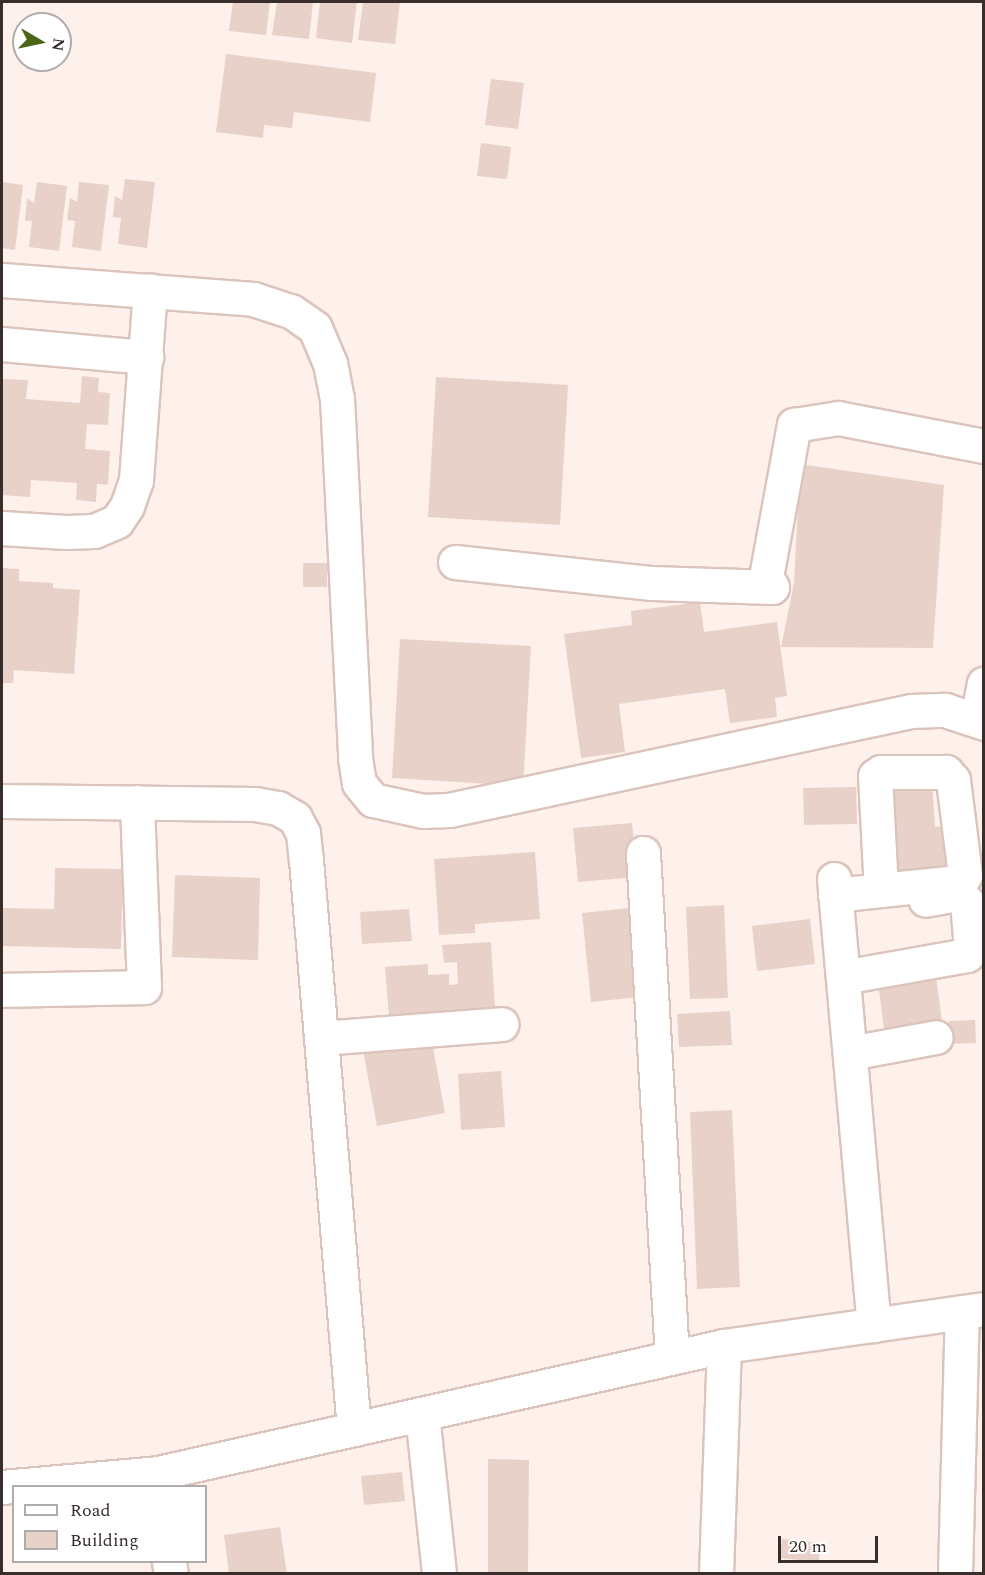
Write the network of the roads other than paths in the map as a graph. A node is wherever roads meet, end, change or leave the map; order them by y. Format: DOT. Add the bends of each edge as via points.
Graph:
graph roads {
  1 [pos="2,280"];
  2 [pos="150,291"];
  3 [pos="2,344"];
  4 [pos="146,357"];
  5 [pos="984,446"];
  6 [pos="2,528"];
  7 [pos="455,562"];
  8 [pos="984,684"];
  9 [pos="980,721"];
  10 [pos="2,801"];
  11 [pos="137,802"];
  12 [pos="643,853"];
  13 [pos="881,890"];
  14 [pos="835,896"];
  15 [pos="843,977"];
  16 [pos="2,990"];
  17 [pos="501,1024"];
  18 [pos="936,1037"];
  19 [pos="321,1038"];
  20 [pos="850,1053"];
  21 [pos="973,1311"];
  22 [pos="874,1325"];
  23 [pos="724,1346"];
  24 [pos="672,1357"];
  25 [pos="422,1414"];
  26 [pos="354,1429"];
  27 [pos="159,1480"];
  28 [pos="28,1485"];
  29 [pos="439,1574"];
  30 [pos="716,1574"];
  31 [pos="955,1574"];
  1 -- 2 [label="street"];
  2 -- 4 [label="street"];
  2 -- 9 [label="street" via="253,299 291,311 315,328 330,363 337,398 355,758 359,783 373,800 423,811 449,810 911,711 945,710"];
  3 -- 4 [label="street"];
  4 -- 6 [label="street" via="136,480 117,521 94,531"];
  5 -- 7 [label="street" via="838,418 794,425 766,577 772,587 652,583"];
  8 -- 9 [label="street"];
  10 -- 11 [label="street"];
  11 -- 16 [label="street" via="144,987"];
  11 -- 19 [label="street" via="255,804 278,808 295,818 303,833"];
  12 -- 24 [label="street"];
  13 -- 14 [label="street"];
  14 -- 15 [label="street"];
  14 -- 15 [label="street" via="961,896 967,902 972,948 960,959"];
  15 -- 20 [label="street"];
  17 -- 19 [label="street"];
  18 -- 20 [label="street"];
  19 -- 26 [label="street"];
  20 -- 22 [label="street"];
  21 -- 22 [label="street"];
  21 -- 31 [label="street"];
  22 -- 23 [label="street"];
  23 -- 24 [label="street"];
  23 -- 30 [label="street"];
  24 -- 25 [label="street"];
  25 -- 26 [label="street"];
  25 -- 29 [label="street"];
  26 -- 27 [label="street"];
  27 -- 28 [label="street"];
}
